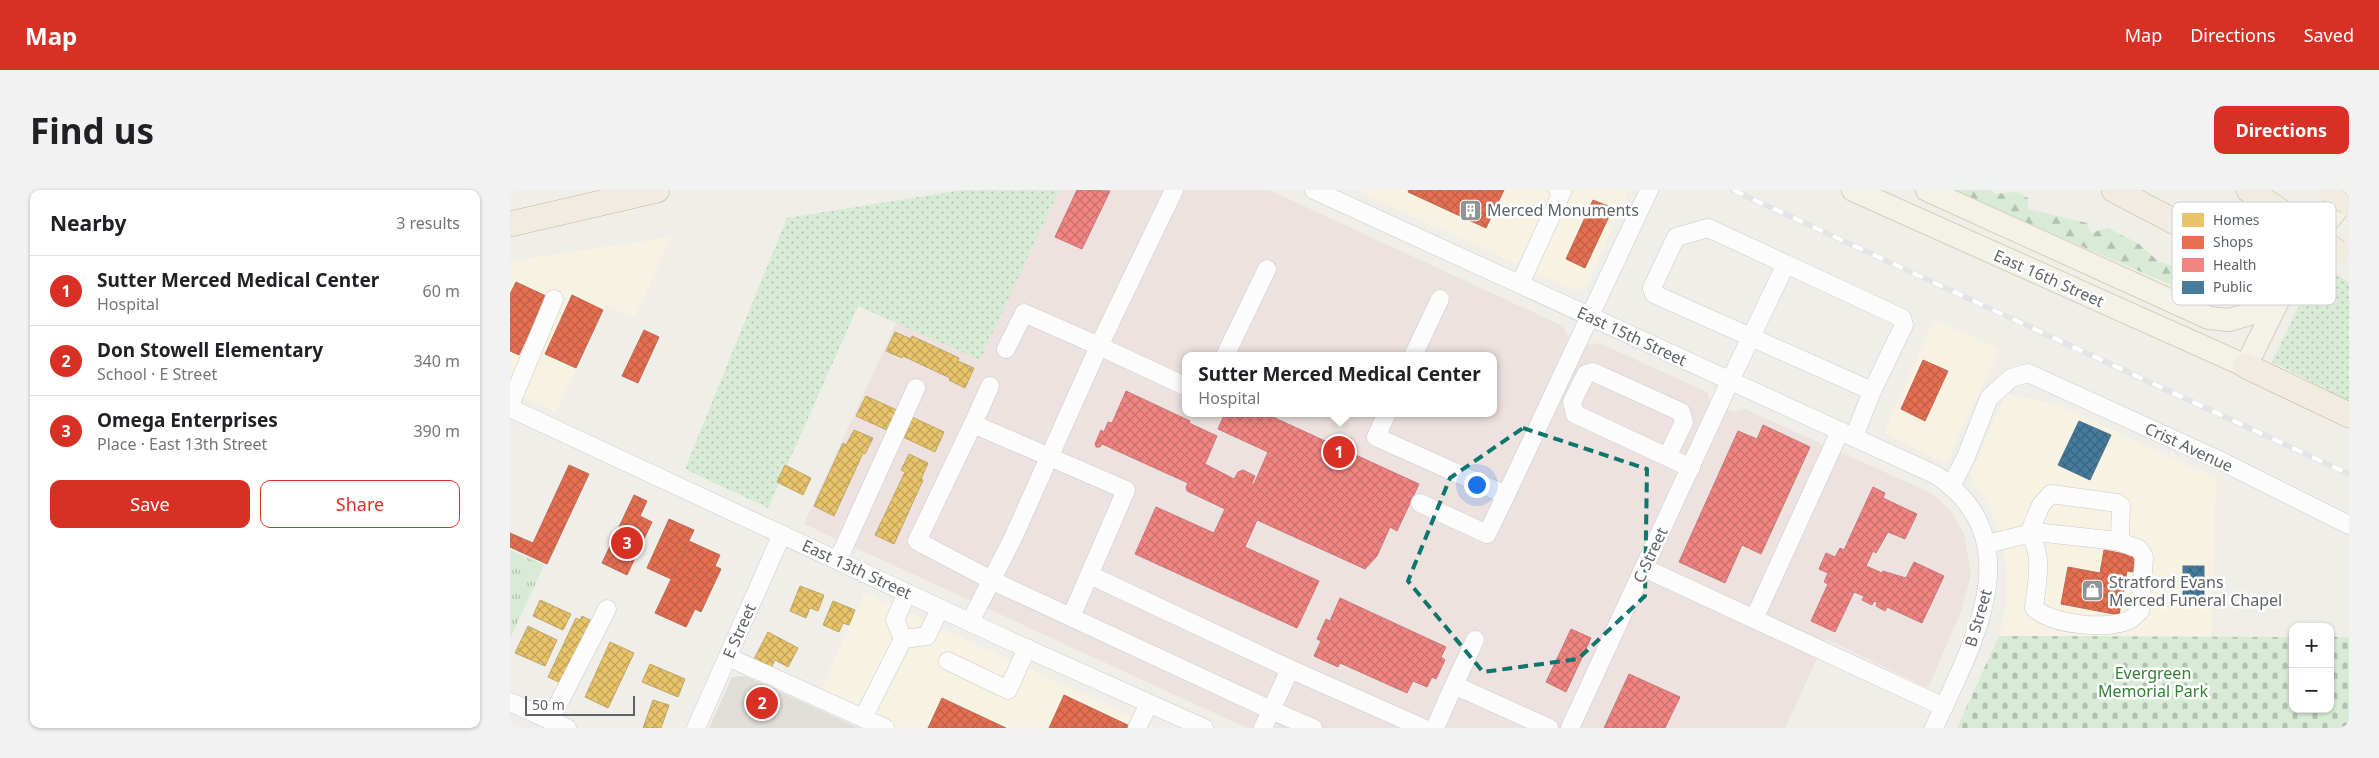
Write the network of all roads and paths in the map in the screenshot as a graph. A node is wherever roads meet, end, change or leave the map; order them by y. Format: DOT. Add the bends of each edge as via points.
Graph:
graph roads {
  1 [pos="656,190"];
  2 [pos="1174,190"];
  3 [pos="1314,190"];
  4 [pos="1558,190"];
  5 [pos="1648,190"];
  6 [pos="1853,190"];
  7 [pos="1927,190"];
  8 [pos="2114,190"];
  9 [pos="2250,190"];
  10 [pos="2331,190"];
  11 [pos="2349,195"];
  12 [pos="2267,202"];
  13 [pos="2349,203"];
  14 [pos="2336,210"];
  15 [pos="2172,220"];
  16 [pos="510,224"];
  17 [pos="1786,264"];
  18 [pos="1267,269"];
  19 [pos="1520,284"];
  20 [pos="554,299"];
  21 [pos="1440,299"];
  22 [pos="2172,301"];
  23 [pos="2180,305"];
  24 [pos="2274,307"];
  25 [pos="1588,316"];
  26 [pos="1751,338"];
  27 [pos="1099,346"];
  28 [pos="1006,349"];
  29 [pos="1227,352"];
  30 [pos="1415,352"];
  31 [pos="2246,366"];
  32 [pos="1730,381"];
  33 [pos="1182,385"];
  34 [pos="990,386"];
  35 [pos="916,388"];
  36 [pos="1872,391"];
  37 [pos="510,407"];
  38 [pos="2349,415"];
  39 [pos="1385,417"];
  40 [pos="972,424"];
  41 [pos="1847,434"];
  42 [pos="1668,457"];
  43 [pos="1050,458"];
  44 [pos="1691,468"];
  45 [pos="1950,484"];
  46 [pos="1506,494"];
  47 [pos="1420,503"];
  48 [pos="2349,525"];
  49 [pos="2029,532"];
  50 [pos="782,534"];
  51 [pos="2117,541"];
  52 [pos="1987,544"];
  53 [pos="838,560"];
  54 [pos="1644,568"];
  55 [pos="1090,575"];
  56 [pos="993,581"];
  57 [pos="907,593"];
  58 [pos="940,608"];
  59 [pos="607,609"];
  60 [pos="1071,617"];
  61 [pos="1754,619"];
  62 [pos="970,622"];
  63 [pos="904,639"];
  64 [pos="1475,640"];
  65 [pos="1027,648"];
  66 [pos="728,657"];
  67 [pos="948,661"];
  68 [pos="1290,669"];
  69 [pos="1454,685"];
  70 [pos="510,702"];
  71 [pos="1149,704"];
  72 [pos="1944,707"];
  73 [pos="1272,710"];
  74 [pos="863,718"];
  75 [pos="550,720"];
  76 [pos="568,728"];
  77 [pos="696,728"];
  78 [pos="885,728"];
  79 [pos="1137,728"];
  80 [pos="1204,728"];
  81 [pos="1263,728"];
  82 [pos="1313,728"];
  83 [pos="1423,728"];
  84 [pos="1434,728"];
  85 [pos="1549,728"];
  86 [pos="1570,728"];
  87 [pos="1934,728"];
  1 -- 16 [label="highway"];
  2 -- 27 [label="street"];
  3 -- 19 [label="street, East 15th Street"];
  4 -- 19 [label="street" via="1562,192"];
  5 -- 25 [label="street"];
  6 -- 31 [label="main road, East 16th Street"];
  7 -- 22 [label="main road, East 16th Street"];
  8 -- 15 [label="highway"];
  9 -- 12 [label="highway, bridge"];
  10 -- 13 [label="highway, bridge"];
  11 -- 14 [label="main road"];
  17 -- 26 [label="street, C Street"];
  17 -- 26 [label="street" via="1708,228 1676,237 1652,288 1654,294"];
  17 -- 36 [label="street" via="1902,318 1904,325"];
  18 -- 29 [label="street"];
  19 -- 25 [label="street, East 15th Street"];
  20 -- 37 [label="street"];
  21 -- 30 [label="street"];
  23 -- 24 [label="main road, East 16th Street" via="2209,318 2229,320"];
  24 -- 31 [label="main road"];
  25 -- 32 [label="street, East 15th Street"];
  25 -- 46 [label="street"];
  26 -- 32 [label="street, C Street"];
  26 -- 36 [label="street"];
  27 -- 28 [label="street" via="1024,313"];
  27 -- 33 [label="street"];
  27 -- 43 [label="street"];
  31 -- 38 [label="highway"];
  32 -- 41 [label="street, East 15th Street"];
  32 -- 44 [label="street, C Street"];
  34 -- 40 [label="street"];
  35 -- 53 [label="street"];
  36 -- 41 [label="street"];
  37 -- 50 [label="street, East 13th Street"];
  39 -- 46 [label="street" via="1376,437"];
  40 -- 43 [label="street"];
  40 -- 56 [label="street" via="916,541"];
  41 -- 45 [label="street, East 15th Street"];
  41 -- 61 [label="street"];
  42 -- 42 [label="street" via="1575,414 1572,402 1586,374 1593,372 1681,412 1684,422"];
  42 -- 44 [label="street"];
  43 -- 55 [label="street" via="1126,490"];
  43 -- 56 [label="street"];
  44 -- 54 [label="street, C Street"];
  45 -- 48 [label="street, Crist Avenue" via="1966,457 1988,398 2011,378 2028,372 2221,461"];
  45 -- 52 [label="street, B Street" via="1978,518"];
  46 -- 47 [label="street" via="1487,534"];
  49 -- 51 [label="street"];
  49 -- 51 [label="street" via="2041,505 2051,494 2117,503 2121,506"];
  49 -- 51 [label="street" via="2037,544 2038,558 2034,608 2042,615 2073,623 2112,625 2132,619 2140,611 2144,557 2139,549"];
  49 -- 52 [label="street"];
  50 -- 53 [label="street, East 13th Street"];
  50 -- 66 [label="street, E Street"];
  52 -- 72 [label="street, B Street" via="1990,575 1986,600 1964,663"];
  53 -- 57 [label="street, East 13th Street"];
  54 -- 61 [label="street"];
  54 -- 86 [label="street, C Street"];
  55 -- 60 [label="street"];
  55 -- 68 [label="street"];
  56 -- 60 [label="street"];
  56 -- 62 [label="street"];
  57 -- 58 [label="street, East 13th Street"];
  57 -- 63 [label="street" via="896,620"];
  58 -- 62 [label="street, East 13th Street"];
  58 -- 63 [label="street" via="927,636"];
  59 -- 75 [label="street"];
  60 -- 73 [label="street"];
  61 -- 72 [label="street"];
  62 -- 65 [label="street, East 13th Street"];
  63 -- 74 [label="street"];
  64 -- 69 [label="street"];
  65 -- 67 [label="street" via="1008,690"];
  65 -- 71 [label="street, East 13th Street"];
  66 -- 74 [label="street"];
  66 -- 77 [label="street, E Street"];
  68 -- 73 [label="street"];
  68 -- 83 [label="street"];
  69 -- 84 [label="street"];
  69 -- 85 [label="street"];
  70 -- 75 [label="street"];
  71 -- 79 [label="street"];
  71 -- 80 [label="street, East 13th Street"];
  72 -- 87 [label="street, B Street"];
  73 -- 81 [label="street"];
  73 -- 82 [label="street"];
  74 -- 78 [label="street"];
  75 -- 76 [label="street"];
}
